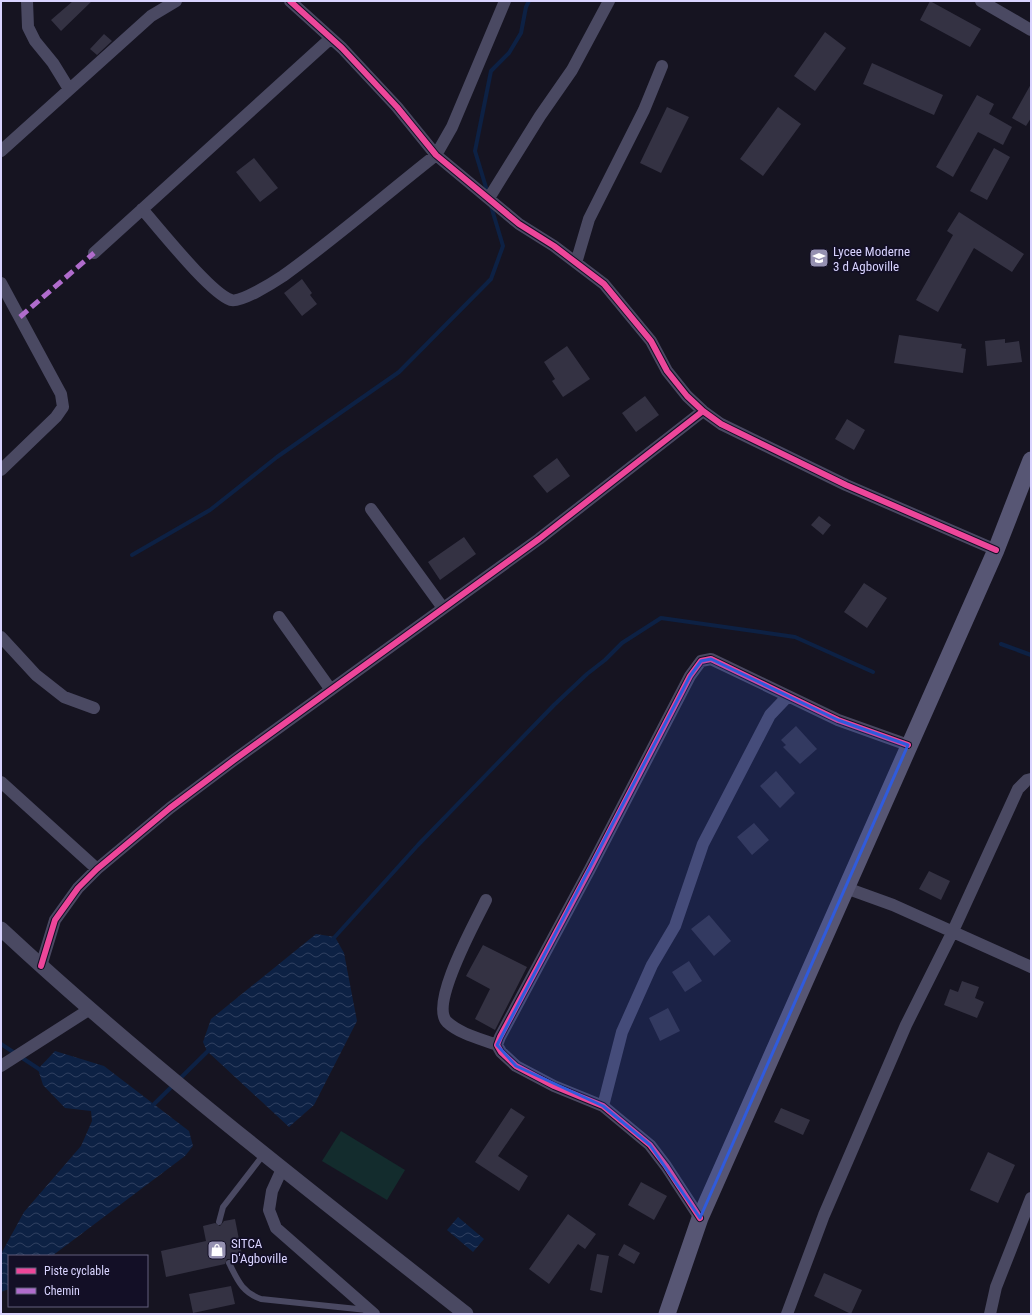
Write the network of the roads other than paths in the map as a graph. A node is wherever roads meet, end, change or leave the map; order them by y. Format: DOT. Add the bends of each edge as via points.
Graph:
graph roads {
  1 [pos="28,1"];
  2 [pos="176,1"];
  3 [pos="290,1"];
  4 [pos="505,1"];
  5 [pos="609,1"];
  6 [pos="981,1"];
  7 [pos="1031,30"];
  8 [pos="331,38"];
  9 [pos="662,66"];
  10 [pos="69,89"];
  11 [pos="1,151"];
  12 [pos="436,156"];
  13 [pos="489,198"];
  14 [pos="142,209"];
  15 [pos="94,253"];
  16 [pos="576,263"];
  17 [pos="1,283"];
  18 [pos="703,411"];
  19 [pos="1031,460"];
  20 [pos="1,470"];
  21 [pos="371,509"];
  22 [pos="996,550"];
  23 [pos="443,608"];
  24 [pos="279,617"];
  25 [pos="1,637"];
  26 [pos="331,690"];
  27 [pos="788,696"];
  28 [pos="94,708"];
  29 [pos="908,745"];
  30 [pos="1031,779"];
  31 [pos="1,782"];
  32 [pos="96,869"];
  33 [pos="846,888"];
  34 [pos="486,900"];
  35 [pos="1,929"];
  36 [pos="953,931"];
  37 [pos="41,966"];
  38 [pos="1031,967"];
  39 [pos="90,1010"];
  40 [pos="498,1045"];
  41 [pos="1,1066"];
  42 [pos="603,1106"];
  43 [pos="264,1154"];
  44 [pos="282,1168"];
  45 [pos="1031,1198"];
  46 [pos="700,1218"];
  47 [pos="219,1222"];
  48 [pos="229,1263"];
  49 [pos="371,1312"];
  50 [pos="466,1314"];
  51 [pos="667,1314"];
  52 [pos="787,1314"];
  53 [pos="990,1314"];
  1 -- 10 [label="street" via="28,27"];
  2 -- 10 [label="street" via="151,16"];
  3 -- 8 [label="street"];
  4 -- 12 [label="street" via="452,127"];
  5 -- 13 [label="street" via="572,70"];
  6 -- 7 [label="street"];
  8 -- 12 [label="street" via="397,107"];
  8 -- 14 [label="street"];
  9 -- 16 [label="street" via="644,110 589,219"];
  10 -- 11 [label="street"];
  12 -- 13 [label="street"];
  12 -- 14 [label="street" via="282,277 244,298 232,300 221,294"];
  13 -- 16 [label="street" via="519,224"];
  14 -- 15 [label="street"];
  16 -- 18 [label="street" via="604,284 631,315 651,341 667,371"];
  17 -- 20 [label="street" via="60,394 63,407"];
  18 -- 22 [label="street" via="721,424 846,485"];
  18 -- 23 [label="street" via="539,539"];
  19 -- 22 [label="main road"];
  21 -- 23 [label="street"];
  22 -- 29 [label="main road"];
  23 -- 26 [label="street"];
  24 -- 26 [label="street"];
  25 -- 28 [label="street" via="36,675 64,697"];
  26 -- 32 [label="street" via="227,765"];
  27 -- 29 [label="street" via="838,720"];
  27 -- 40 [label="street" via="711,658 701,661 690,676"];
  27 -- 42 [label="street" via="770,715 703,844 675,926 652,965 622,1032"];
  29 -- 33 [label="main road"];
  30 -- 36 [label="street" via="1018,788"];
  31 -- 32 [label="street"];
  32 -- 37 [label="street" via="78,888 55,920"];
  33 -- 36 [label="street"];
  33 -- 46 [label="main road"];
  34 -- 40 [label="street" via="447,983 442,1005 443,1016 447,1022 466,1033"];
  35 -- 37 [label="street"];
  36 -- 38 [label="street"];
  36 -- 52 [label="street" via="903,1033 824,1215"];
  37 -- 39 [label="street"];
  39 -- 41 [label="street"];
  39 -- 43 [label="street"];
  40 -- 42 [label="street" via="516,1066 554,1086"];
  42 -- 46 [label="street" via="650,1145"];
  43 -- 44 [label="street"];
  43 -- 47 [label="lane" via="223,1207"];
  44 -- 49 [label="street" via="272,1191 269,1210 276,1228"];
  44 -- 50 [label="street"];
  45 -- 53 [label="street" via="996,1287"];
  46 -- 51 [label="main road"];
  48 -- 49 [label="lane" via="246,1290 262,1299"];
}
